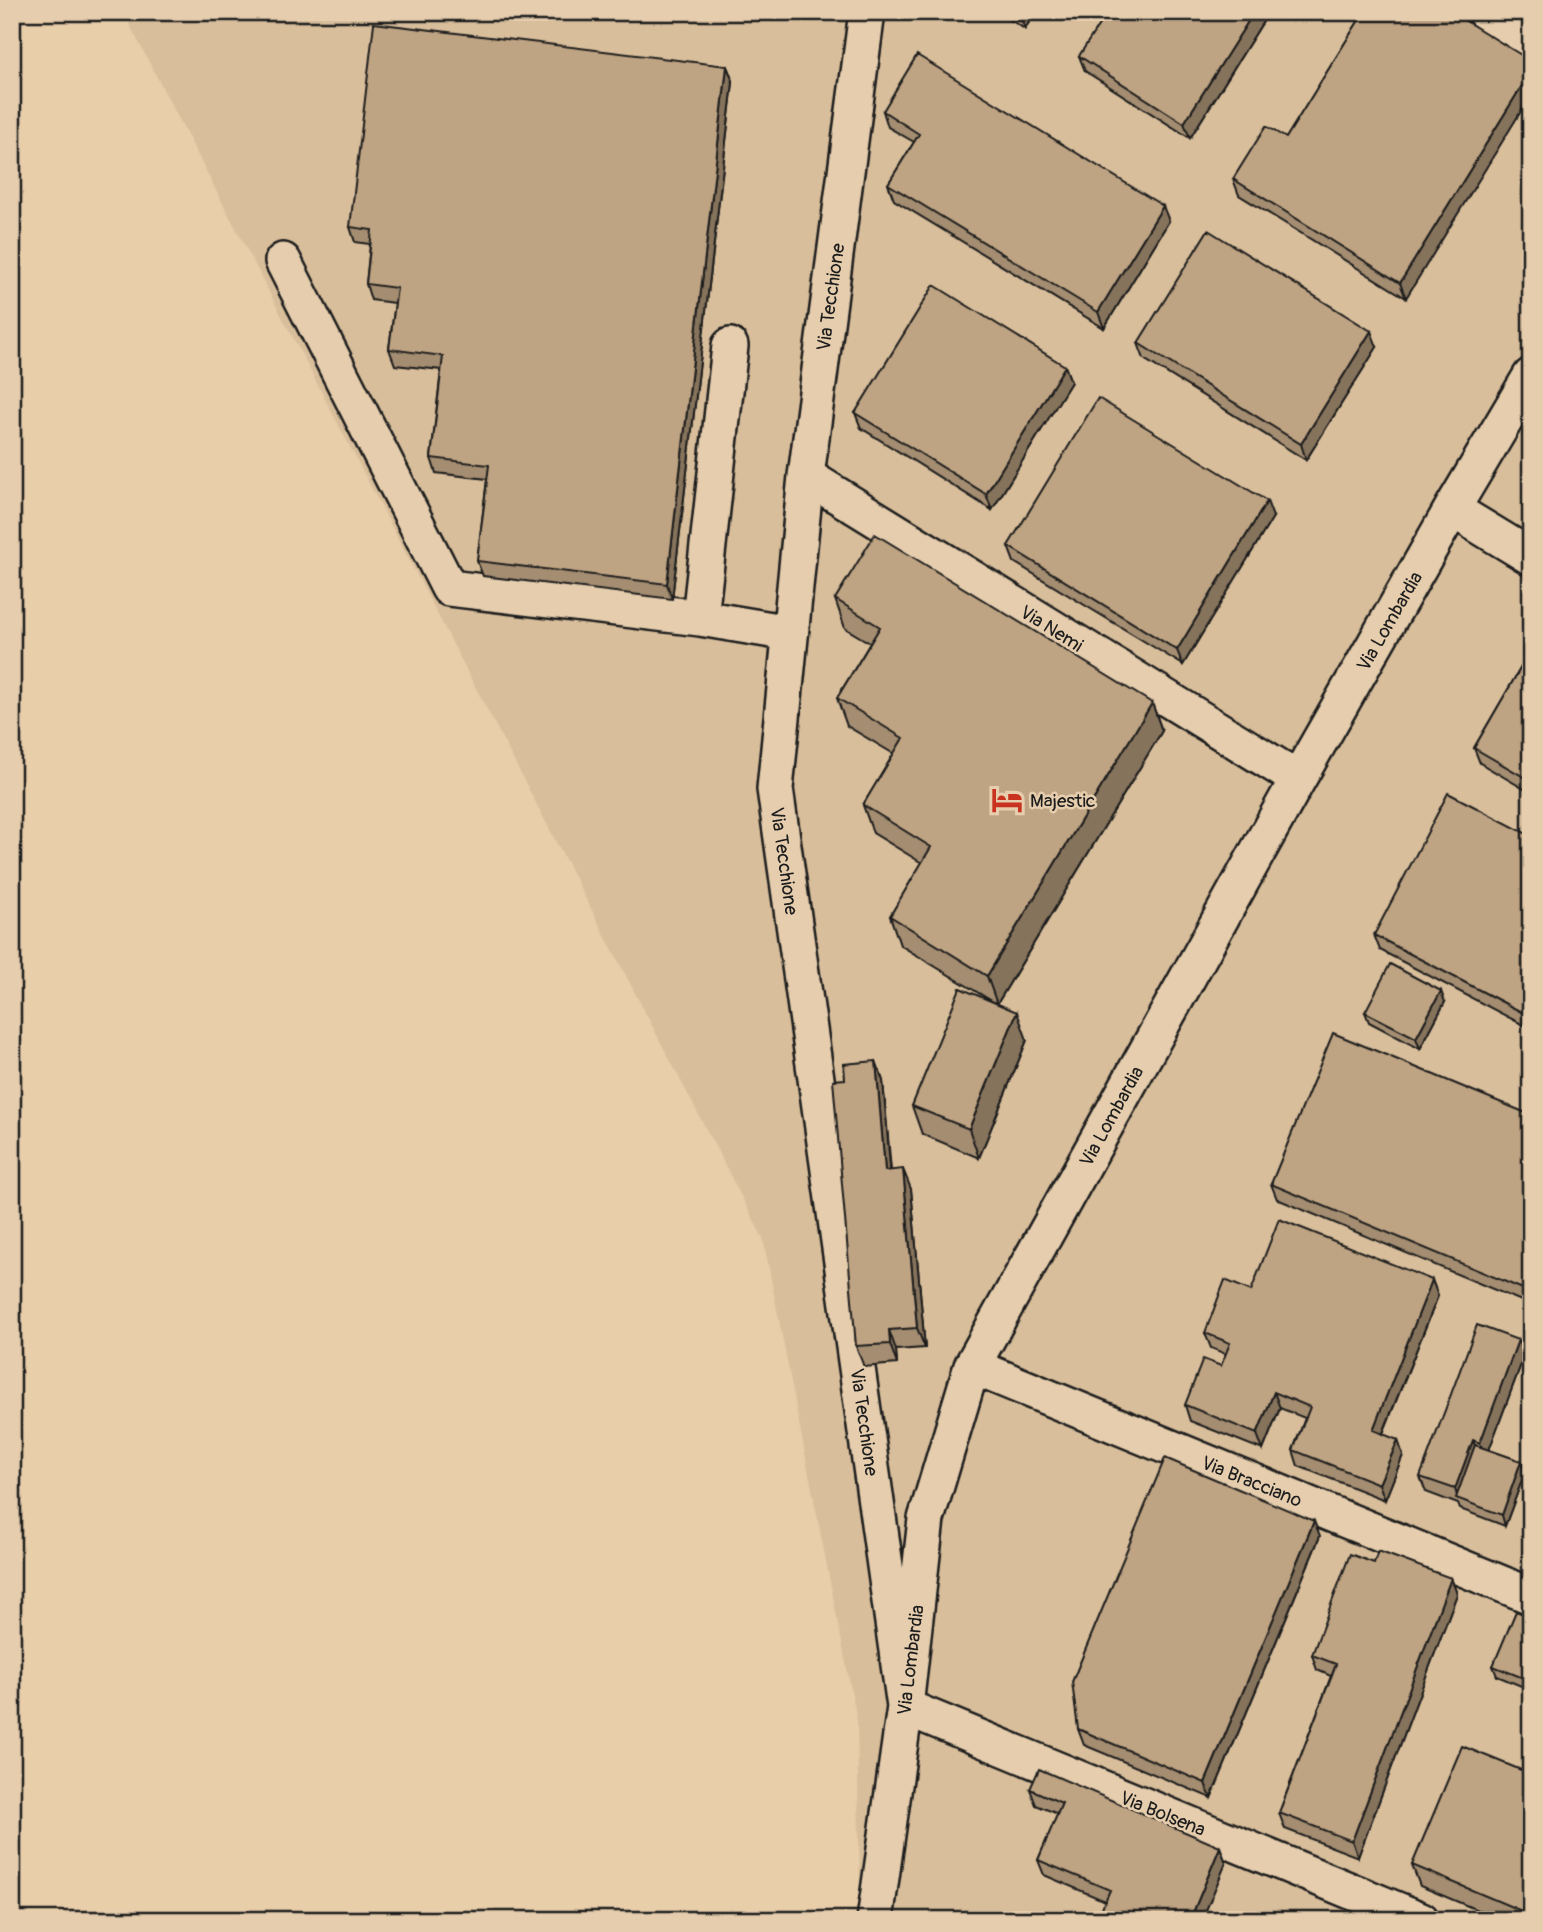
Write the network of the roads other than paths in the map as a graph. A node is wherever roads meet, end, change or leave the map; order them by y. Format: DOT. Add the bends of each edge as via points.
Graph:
graph roads {
  1 [pos="867,12"];
  2 [pos="1485,12"];
  3 [pos="1531,41"];
  4 [pos="283,261"];
  5 [pos="730,346"];
  6 [pos="1531,376"];
  7 [pos="806,476"];
  8 [pos="1452,509"];
  9 [pos="1531,557"];
  10 [pos="700,618"];
  11 [pos="790,633"];
  12 [pos="1298,779"];
  13 [pos="972,1366"];
  14 [pos="1531,1596"];
  15 [pos="905,1707"];
  16 [pos="875,1920"];
  17 [pos="1421,1920"];
  1 -- 7 [label="street, Via Tecchione"];
  2 -- 3 [label="street"];
  4 -- 10 [label="street" via="449,588"];
  5 -- 10 [label="street"];
  6 -- 8 [label="street, Via Lombardia"];
  7 -- 11 [label="street, Via Tecchione"];
  7 -- 12 [label="street, Via Nemi"];
  8 -- 9 [label="street"];
  8 -- 12 [label="street, Via Lombardia"];
  10 -- 11 [label="street"];
  11 -- 15 [label="street, Via Tecchione" via="775,789"];
  12 -- 13 [label="street, Via Lombardia"];
  13 -- 14 [label="street, Via Bracciano"];
  13 -- 15 [label="street, Via Lombardia" via="926,1519"];
  15 -- 16 [label="street, Via Lombardia"];
  15 -- 17 [label="street, Via Bolsena"];
}
